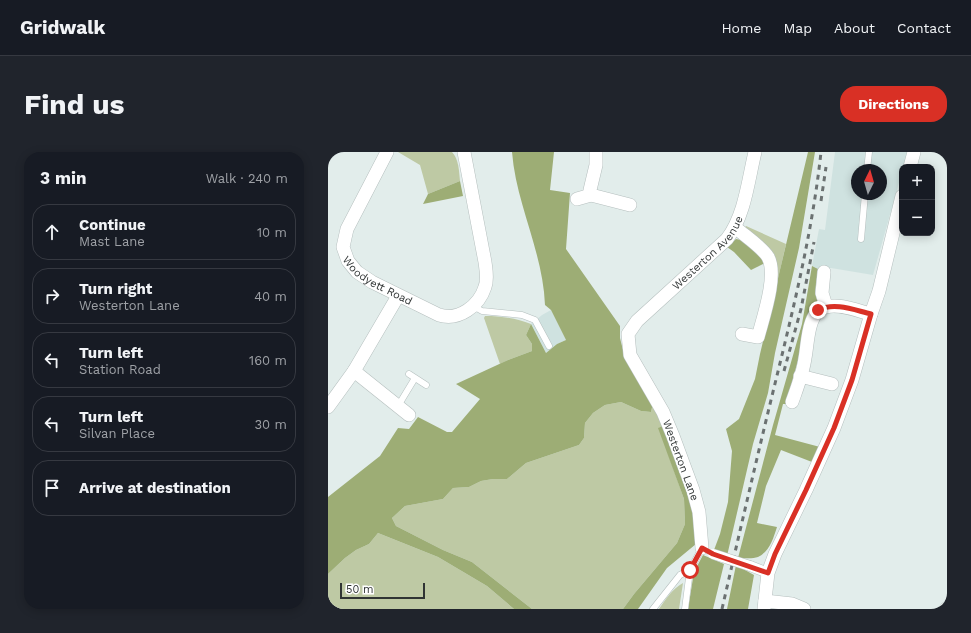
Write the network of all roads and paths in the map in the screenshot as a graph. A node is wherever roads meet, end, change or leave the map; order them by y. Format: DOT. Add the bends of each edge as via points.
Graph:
graph roads {
  1 [pos="387,152"];
  2 [pos="464,152"];
  3 [pos="596,152"];
  4 [pos="754,152"];
  5 [pos="869,152"];
  6 [pos="914,152"];
  7 [pos="868,164"];
  8 [pos="911,164"];
  9 [pos="591,195"];
  10 [pos="577,199"];
  11 [pos="864,200"];
  12 [pos="901,200"];
  13 [pos="630,205"];
  14 [pos="736,228"];
  15 [pos="861,239"];
  16 [pos="824,272"];
  17 [pos="398,296"];
  18 [pos="473,306"];
  19 [pos="826,306"];
  20 [pos="871,314"];
  21 [pos="628,334"];
  22 [pos="742,334"];
  23 [pos="549,346"];
  24 [pos="354,371"];
  25 [pos="409,374"];
  26 [pos="800,376"];
  27 [pos="415,378"];
  28 [pos="832,384"];
  29 [pos="426,385"];
  30 [pos="792,402"];
  31 [pos="398,406"];
  32 [pos="328,407"];
  33 [pos="409,415"];
  34 [pos="707,551"];
  35 [pos="690,570"];
  36 [pos="768,573"];
  37 [pos="765,605"];
  38 [pos="653,609"];
  39 [pos="685,609"];
  40 [pos="804,609"];
  1 -- 17 [label="street, Woodyett Road" via="346,229 343,247 348,261 357,272"];
  2 -- 18 [label="street, Woodyett Road" via="487,275 486,286"];
  3 -- 9 [label="street"];
  4 -- 14 [label="street, Westerton Avenue"];
  5 -- 7 [label="lane"];
  6 -- 8 [label="street"];
  9 -- 10 [label="street"];
  9 -- 13 [label="street"];
  11 -- 15 [label="lane"];
  12 -- 20 [label="street" via="879,292"];
  14 -- 21 [label="street, Westerton Avenue" via="637,321"];
  14 -- 22 [label="street" via="763,251 771,267 769,295 758,337"];
  16 -- 19 [label="street" via="822,293"];
  17 -- 18 [label="street, Woodyett Road" via="447,318 457,316"];
  17 -- 24 [label="street"];
  18 -- 23 [label="lane" via="482,311 535,320"];
  19 -- 20 [label="street"];
  19 -- 26 [label="street" via="818,310 810,325"];
  20 -- 36 [label="street" via="852,380 839,414"];
  21 -- 34 [label="street, Westerton Lane" via="630,355 663,412 693,490"];
  24 -- 31 [label="street"];
  24 -- 32 [label="street"];
  25 -- 27 [label="lane"];
  26 -- 28 [label="street"];
  26 -- 30 [label="street"];
  27 -- 29 [label="lane"];
  27 -- 31 [label="lane"];
  31 -- 33 [label="street"];
  34 -- 35 [label="lane"];
  34 -- 36 [label="street, bridge"];
  35 -- 38 [label="lane" via="680,575"];
  35 -- 39 [label="lane"];
  36 -- 37 [label="street"];
  37 -- 40 [label="street" via="792,604"];
}
